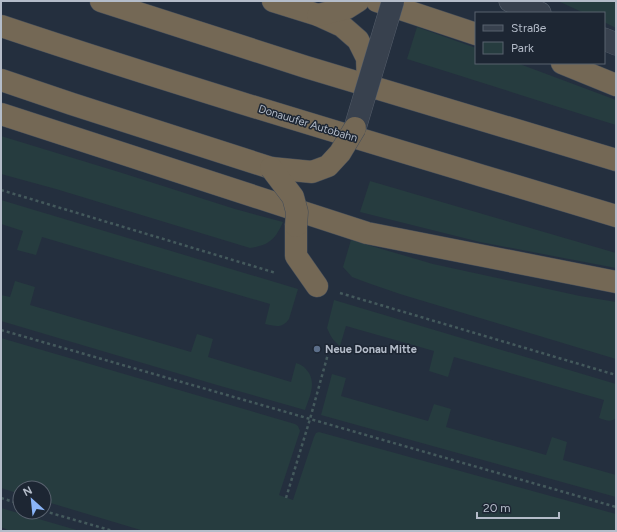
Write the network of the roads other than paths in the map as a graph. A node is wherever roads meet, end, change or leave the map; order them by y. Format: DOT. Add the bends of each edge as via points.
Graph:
graph roads {
  1 [pos="101,1"];
  2 [pos="273,1"];
  3 [pos="358,1"];
  4 [pos="377,1"];
  5 [pos="393,1"];
  6 [pos="510,1"];
  7 [pos="538,12"];
  8 [pos="318,15"];
  9 [pos="1,26"];
  10 [pos="475,34"];
  11 [pos="605,39"];
  12 [pos="616,44"];
  13 [pos="564,64"];
  14 [pos="1,80"];
  15 [pos="368,85"];
  16 [pos="616,85"];
  17 [pos="1,114"];
  18 [pos="355,128"];
  19 [pos="616,160"];
  20 [pos="271,168"];
  21 [pos="616,216"];
  22 [pos="616,282"];
  23 [pos="317,286"];
  1 -- 19 [label="highway" via="306,67"];
  2 -- 8 [label="highway"];
  3 -- 8 [label="highway" via="347,8"];
  4 -- 10 [label="highway"];
  5 -- 15 [label="street, bridge"];
  6 -- 7 [label="street"];
  8 -- 15 [label="highway" via="342,26 358,40 367,58"];
  9 -- 21 [label="highway, Donauufer Autobahn" via="257,108"];
  11 -- 12 [label="street"];
  13 -- 16 [label="highway"];
  14 -- 20 [label="highway"];
  15 -- 18 [label="street, bridge"];
  17 -- 22 [label="highway" via="367,233"];
  18 -- 20 [label="highway, bridge" via="340,153 328,166 312,172"];
  20 -- 23 [label="highway, bridge" via="293,197 297,212 296,256"];
}
